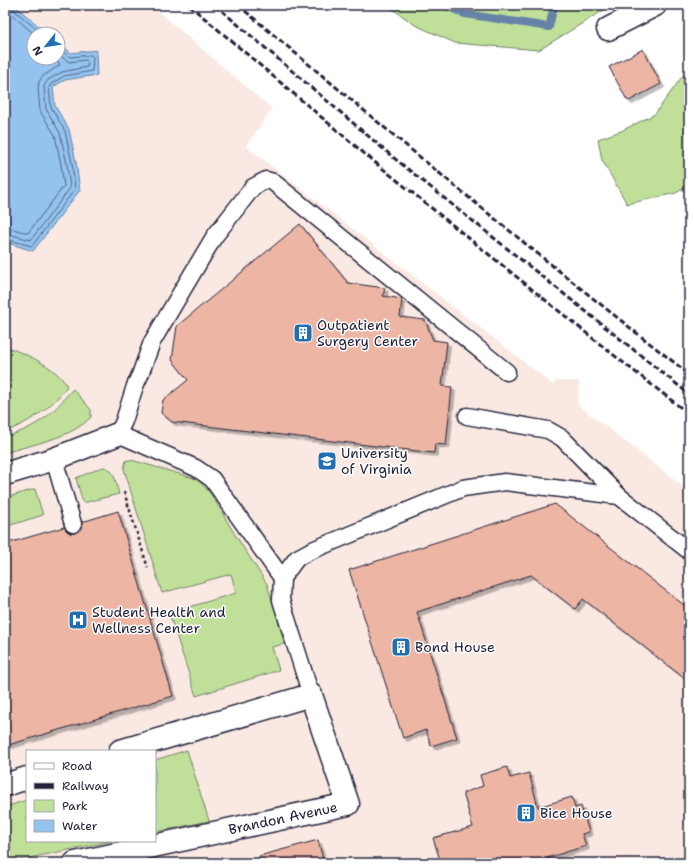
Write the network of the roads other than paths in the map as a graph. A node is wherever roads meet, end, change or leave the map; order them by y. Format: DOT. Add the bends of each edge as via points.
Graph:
graph roads {
  1 [pos="655,5"];
  2 [pos="608,29"];
  3 [pos="506,372"];
  4 [pos="467,416"];
  5 [pos="118,434"];
  6 [pos="54,459"];
  7 [pos="5,474"];
  8 [pos="620,496"];
  9 [pos="73,524"];
  10 [pos="689,551"];
  11 [pos="282,578"];
  12 [pos="311,695"];
  13 [pos="123,750"];
  14 [pos="26,778"];
  15 [pos="5,785"];
  16 [pos="75,863"];
  1 -- 2 [label="street"];
  3 -- 5 [label="lane" via="273,182 266,180 253,187 214,237 152,342"];
  4 -- 8 [label="lane" via="548,430 562,438"];
  5 -- 6 [label="street"];
  5 -- 11 [label="lane" via="196,468 212,479"];
  6 -- 7 [label="street"];
  6 -- 9 [label="lane"];
  8 -- 10 [label="lane"];
  8 -- 11 [label="lane" via="505,482 463,488 310,551 297,558"];
  11 -- 12 [label="lane" via="281,600"];
  12 -- 13 [label="street"];
  12 -- 16 [label="street, Brandon Avenue" via="348,804"];
  14 -- 15 [label="street"];
}
